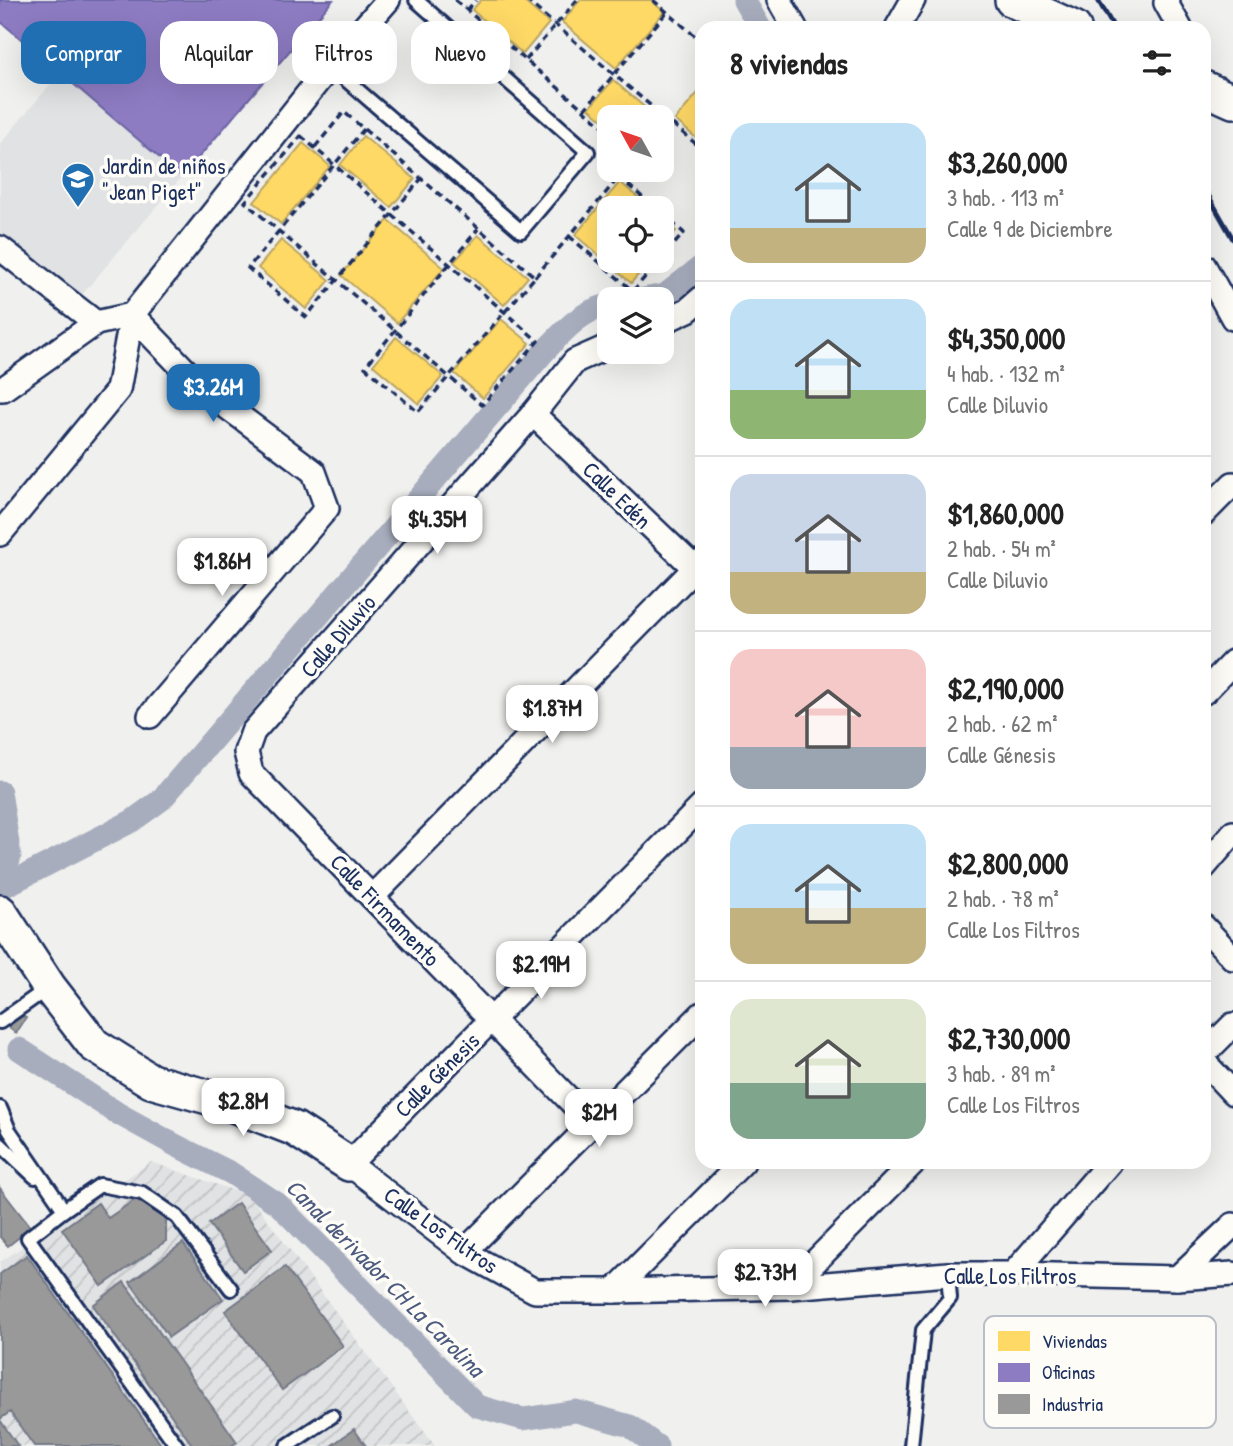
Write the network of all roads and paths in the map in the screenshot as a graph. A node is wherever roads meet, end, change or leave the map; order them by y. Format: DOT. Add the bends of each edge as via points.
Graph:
graph roads {
  1 [pos="388,0"];
  2 [pos="416,0"];
  3 [pos="454,0"];
  4 [pos="476,0"];
  5 [pos="526,0"];
  6 [pos="577,0"];
  7 [pos="653,0"];
  8 [pos="779,0"];
  9 [pos="913,0"];
  10 [pos="1012,0"];
  11 [pos="1166,1"];
  12 [pos="467,10"];
  13 [pos="667,12"];
  14 [pos="370,21"];
  15 [pos="791,21"];
  16 [pos="901,21"];
  17 [pos="1058,21"];
  18 [pos="1176,21"];
  19 [pos="695,36"];
  20 [pos="526,60"];
  21 [pos="316,84"];
  22 [pos="351,84"];
  23 [pos="1211,91"];
  24 [pos="1233,101"];
  25 [pos="649,105"];
  26 [pos="584,110"];
  27 [pos="597,121"];
  28 [pos="674,126"];
  29 [pos="364,129"];
  30 [pos="695,143"];
  31 [pos="315,147"];
  32 [pos="421,179"];
  33 [pos="615,182"];
  34 [pos="625,182"];
  35 [pos="641,196"];
  36 [pos="391,214"];
  37 [pos="674,224"];
  38 [pos="478,229"];
  39 [pos="569,236"];
  40 [pos="674,244"];
  41 [pos="0,248"];
  42 [pos="597,260"];
  43 [pos="449,264"];
  44 [pos="612,273"];
  45 [pos="648,273"];
  46 [pos="535,277"];
  47 [pos="336,280"];
  48 [pos="695,304"];
  49 [pos="1212,304"];
  50 [pos="505,312"];
  51 [pos="132,315"];
  52 [pos="674,316"];
  53 [pos="1233,318"];
  54 [pos="96,323"];
  55 [pos="395,330"];
  56 [pos="597,351"];
  57 [pos="0,389"];
  58 [pos="533,414"];
  59 [pos="1233,484"];
  60 [pos="1211,506"];
  61 [pos="0,534"];
  62 [pos="695,564"];
  63 [pos="695,572"];
  64 [pos="1233,662"];
  65 [pos="1211,685"];
  66 [pos="150,716"];
  67 [pos="246,752"];
  68 [pos="695,813"];
  69 [pos="1233,833"];
  70 [pos="1211,859"];
  71 [pos="372,897"];
  72 [pos="0,912"];
  73 [pos="1211,934"];
  74 [pos="1233,958"];
  75 [pos="49,987"];
  76 [pos="492,1020"];
  77 [pos="695,1021"];
  78 [pos="0,1023"];
  79 [pos="1233,1025"];
  80 [pos="1211,1047"];
  81 [pos="1211,1069"];
  82 [pos="1233,1093"];
  83 [pos="0,1108"];
  84 [pos="593,1124"];
  85 [pos="0,1144"];
  86 [pos="349,1164"];
  87 [pos="736,1169"];
  88 [pos="907,1169"];
  89 [pos="1104,1169"];
  90 [pos="53,1195"];
  91 [pos="64,1210"];
  92 [pos="1233,1225"];
  93 [pos="464,1252"];
  94 [pos="948,1274"];
  95 [pos="1013,1274"];
  96 [pos="1233,1274"];
  97 [pos="1177,1278"];
  98 [pos="790,1287"];
  99 [pos="231,1289"];
  100 [pos="614,1291"];
  101 [pos="332,1416"];
  102 [pos="177,1446"];
  103 [pos="287,1446"];
  104 [pos="911,1446"];
  1 -- 14 [label="street"];
  2 -- 22 [label="lane" via="588,152 521,232"];
  3 -- 12 [label="path"];
  4 -- 12 [label="path"];
  5 -- 25 [label="path"];
  6 -- 20 [label="path"];
  7 -- 13 [label="path"];
  8 -- 15 [label="street"];
  9 -- 16 [label="street"];
  10 -- 17 [label="street"];
  11 -- 18 [label="street"];
  12 -- 20 [label="path"];
  13 -- 19 [label="path"];
  13 -- 26 [label="path"];
  20 -- 26 [label="path"];
  21 -- 51 [label="street"];
  23 -- 24 [label="street"];
  26 -- 27 [label="path"];
  28 -- 30 [label="path"];
  29 -- 31 [label="path" via="344,112"];
  29 -- 32 [label="path"];
  29 -- 47 [label="path" via="248,268 306,317"];
  31 -- 36 [label="path"];
  31 -- 47 [label="path" via="302,136 245,202"];
  32 -- 36 [label="path"];
  32 -- 38 [label="path"];
  33 -- 39 [label="path"];
  34 -- 35 [label="path"];
  36 -- 43 [label="path"];
  36 -- 47 [label="path"];
  37 -- 40 [label="path" via="684,233"];
  38 -- 43 [label="path"];
  38 -- 46 [label="path"];
  39 -- 42 [label="path"];
  39 -- 46 [label="path"];
  41 -- 54 [label="street"];
  43 -- 50 [label="path"];
  43 -- 55 [label="path"];
  44 -- 45 [label="path" via="633,291"];
  46 -- 50 [label="path"];
  47 -- 55 [label="path"];
  48 -- 52 [label="street"];
  49 -- 53 [label="street"];
  50 -- 55 [label="path" via="538,341 482,405"];
  50 -- 55 [label="path" via="418,412 365,367"];
  51 -- 54 [label="street"];
  51 -- 61 [label="street" via="118,390"];
  51 -- 66 [label="street" via="205,391 314,472 327,508"];
  54 -- 57 [label="street"];
  56 -- 58 [label="street, Calle Diluvio" via="575,361"];
  58 -- 62 [label="street, Calle Edén"];
  58 -- 67 [label="street, Calle Diluvio" via="253,732"];
  59 -- 60 [label="street"];
  63 -- 71 [label="street"];
  64 -- 65 [label="street"];
  67 -- 71 [label="street, Calle Firmamento" via="251,773"];
  68 -- 76 [label="street, Calle Génesis"];
  69 -- 70 [label="street"];
  71 -- 76 [label="street, Calle Firmamento"];
  72 -- 75 [label="street, Calle Los Filtros"];
  73 -- 74 [label="street"];
  75 -- 78 [label="lane"];
  75 -- 86 [label="street, Calle Los Filtros" via="94,1045 151,1081 226,1102 295,1129"];
  76 -- 84 [label="street, Calle Firmamento"];
  76 -- 86 [label="street, Calle Génesis"];
  77 -- 84 [label="street"];
  79 -- 80 [label="street"];
  81 -- 82 [label="street"];
  83 -- 90 [label="lane" via="9,1130"];
  84 -- 93 [label="street"];
  85 -- 90 [label="lane"];
  86 -- 93 [label="street, Calle Los Filtros"];
  87 -- 100 [label="street"];
  88 -- 98 [label="street"];
  89 -- 95 [label="street"];
  90 -- 91 [label="lane"];
  91 -- 99 [label="lane" via="100,1185 142,1193 177,1217"];
  91 -- 102 [label="lane" via="28,1238"];
  92 -- 97 [label="street"];
  93 -- 100 [label="street, Calle Los Filtros" via="535,1291"];
  94 -- 95 [label="street, Calle Los Filtros"];
  94 -- 98 [label="street, Calle Los Filtros"];
  94 -- 104 [label="lane" via="950,1298 923,1330"];
  95 -- 97 [label="street, Calle Los Filtros"];
  96 -- 97 [label="street, Calle Los Filtros"];
  98 -- 100 [label="street, Calle Los Filtros"];
  101 -- 103 [label="lane"];
}
